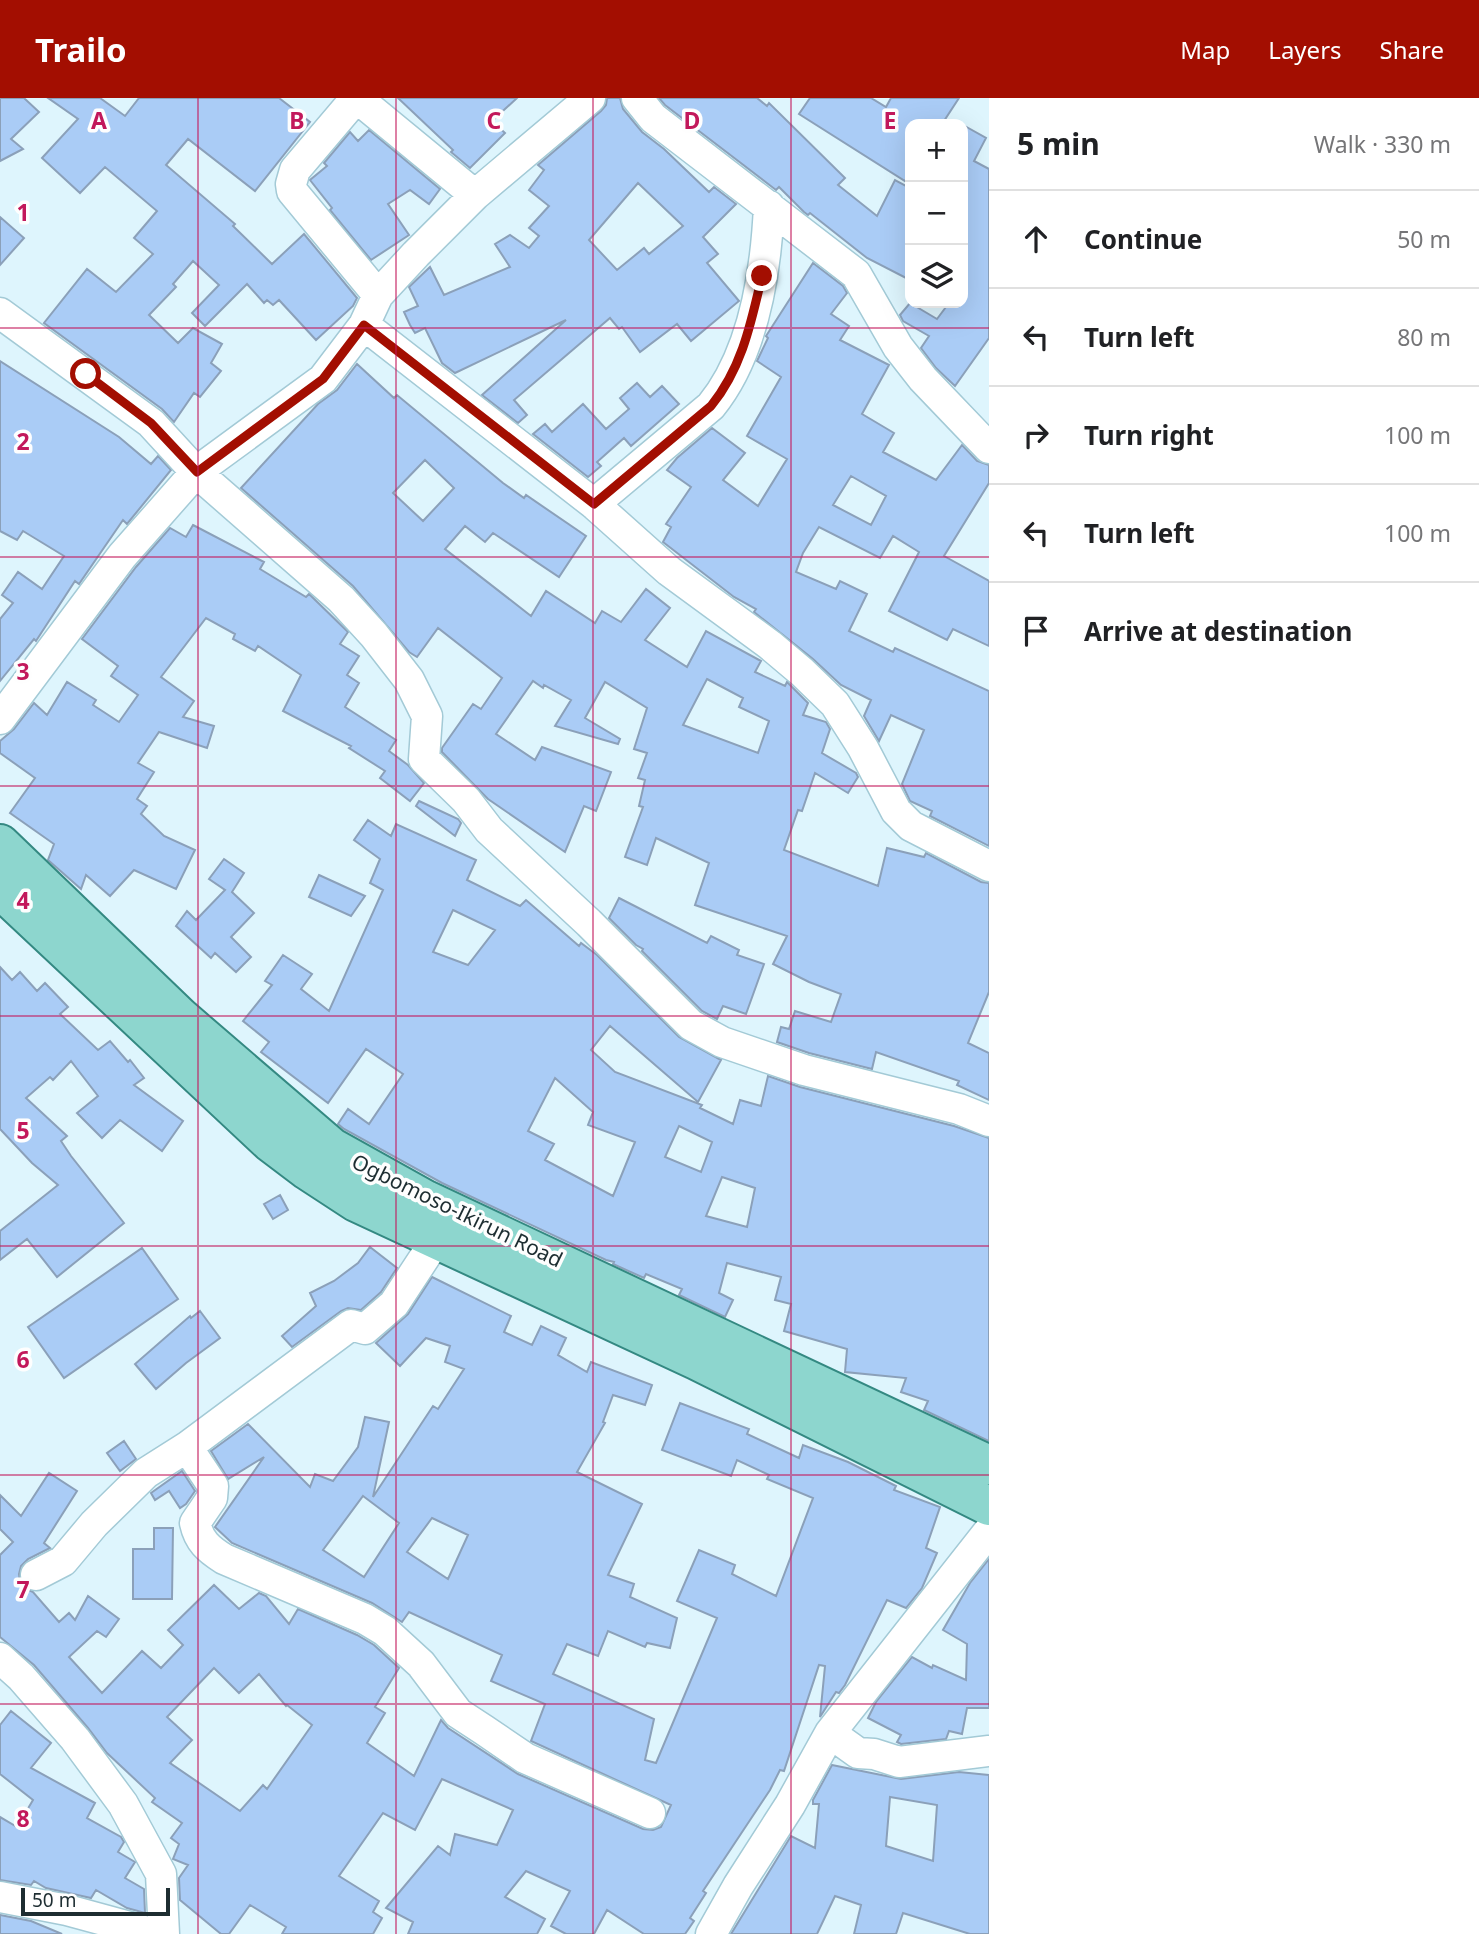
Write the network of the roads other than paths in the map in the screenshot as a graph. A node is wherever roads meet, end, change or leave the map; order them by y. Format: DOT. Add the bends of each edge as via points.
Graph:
graph roads {
  1 [pos="357,98"];
  2 [pos="590,98"];
  3 [pos="637,98"];
  4 [pos="474,195"];
  5 [pos="769,206"];
  6 [pos="377,295"];
  7 [pos="0,313"];
  8 [pos="364,325"];
  9 [pos="989,448"];
  10 [pos="197,472"];
  11 [pos="594,504"];
  12 [pos="0,719"];
  13 [pos="0,844"];
  14 [pos="989,866"];
  15 [pos="0,888"];
  16 [pos="989,1121"];
  17 [pos="436,1240"];
  18 [pos="187,1447"];
  19 [pos="989,1465"];
  20 [pos="989,1506"];
  21 [pos="989,1531"];
  22 [pos="36,1575"];
  23 [pos="0,1658"];
  24 [pos="830,1732"];
  25 [pos="989,1751"];
  26 [pos="650,1813"];
  27 [pos="0,1896"];
  28 [pos="155,1934"];
  29 [pos="164,1934"];
  30 [pos="711,1934"];
  1 -- 4 [label="street"];
  1 -- 6 [label="street" via="295,170 292,191"];
  2 -- 4 [label="street"];
  3 -- 5 [label="street" via="653,118"];
  4 -- 6 [label="street"];
  5 -- 9 [label="street" via="856,274 914,368"];
  5 -- 11 [label="street" via="762,276 743,352 725,389 711,406"];
  6 -- 8 [label="street"];
  7 -- 10 [label="street" via="151,423"];
  8 -- 10 [label="street" via="323,379"];
  8 -- 11 [label="street"];
  10 -- 12 [label="street" via="122,556"];
  10 -- 16 [label="street" via="341,599 374,635 409,680 427,716 424,759 489,830 691,1025 722,1042 804,1070 959,1109"];
  11 -- 14 [label="street" via="669,571 770,645 835,704 896,811 911,826"];
  13 -- 19 [label="main road, Ogbomoso-Ikirun Road" via="180,1017 331,1147 426,1200"];
  15 -- 17 [label="main road, Ogbomoso-Ikirun Road" via="270,1142 356,1202"];
  17 -- 18 [label="street" via="394,1304 365,1329 351,1325"];
  17 -- 20 [label="main road, Ogbomoso-Ikirun Road" via="696,1360"];
  18 -- 22 [label="street" via="146,1473 63,1561"];
  18 -- 26 [label="street" via="213,1486 212,1498 195,1523 198,1538 211,1551 365,1619 421,1664 458,1713 525,1758"];
  21 -- 24 [label="street"];
  23 -- 29 [label="street" via="75,1740 123,1804 161,1874"];
  24 -- 25 [label="street" via="858,1753 899,1762"];
  24 -- 30 [label="street"];
  27 -- 28 [label="street"];
}
